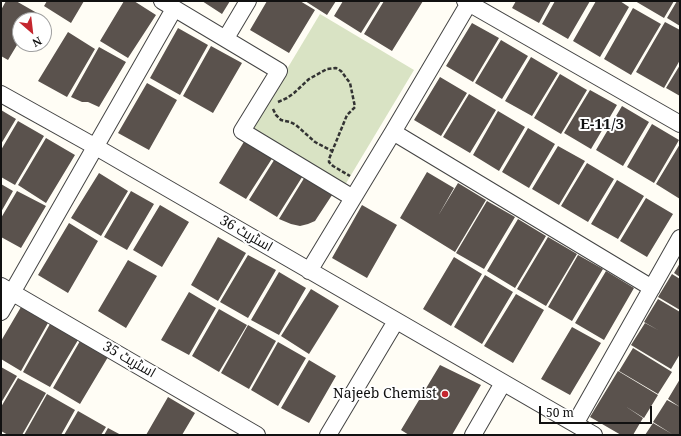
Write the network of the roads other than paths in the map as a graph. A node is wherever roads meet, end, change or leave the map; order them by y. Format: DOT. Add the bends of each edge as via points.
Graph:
graph roads {
  1 [pos="248,1"];
  2 [pos="467,2"];
  3 [pos="168,5"];
  4 [pos="226,38"];
  5 [pos="1,94"];
  6 [pos="680,124"];
  7 [pos="393,132"];
  8 [pos="96,147"];
  9 [pos="353,198"];
  10 [pos="680,238"];
  11 [pos="308,271"];
  12 [pos="652,288"];
  13 [pos="7,289"];
  14 [pos="1,312"];
  15 [pos="396,321"];
  16 [pos="503,383"];
  17 [pos="575,424"];
  18 [pos="257,435"];
  19 [pos="328,435"];
  20 [pos="473,435"];
  21 [pos="594,435"];
  1 -- 4 [label="street"];
  2 -- 6 [label="street"];
  2 -- 7 [label="street"];
  3 -- 4 [label="street"];
  3 -- 8 [label="street"];
  4 -- 9 [label="street" via="279,70 242,131"];
  5 -- 8 [label="street, اسٹریٹ 36"];
  7 -- 9 [label="street"];
  7 -- 12 [label="street"];
  8 -- 11 [label="street, اسٹریٹ 36"];
  8 -- 13 [label="street"];
  9 -- 11 [label="street"];
  10 -- 12 [label="street"];
  11 -- 15 [label="street, اسٹریٹ 36"];
  12 -- 17 [label="street"];
  13 -- 14 [label="street"];
  13 -- 18 [label="street, اسٹریٹ 35"];
  15 -- 16 [label="street, اسٹریٹ 36"];
  15 -- 19 [label="street"];
  16 -- 17 [label="street, اسٹریٹ 36"];
  16 -- 20 [label="street"];
  17 -- 21 [label="street, اسٹریٹ 36"];
}
